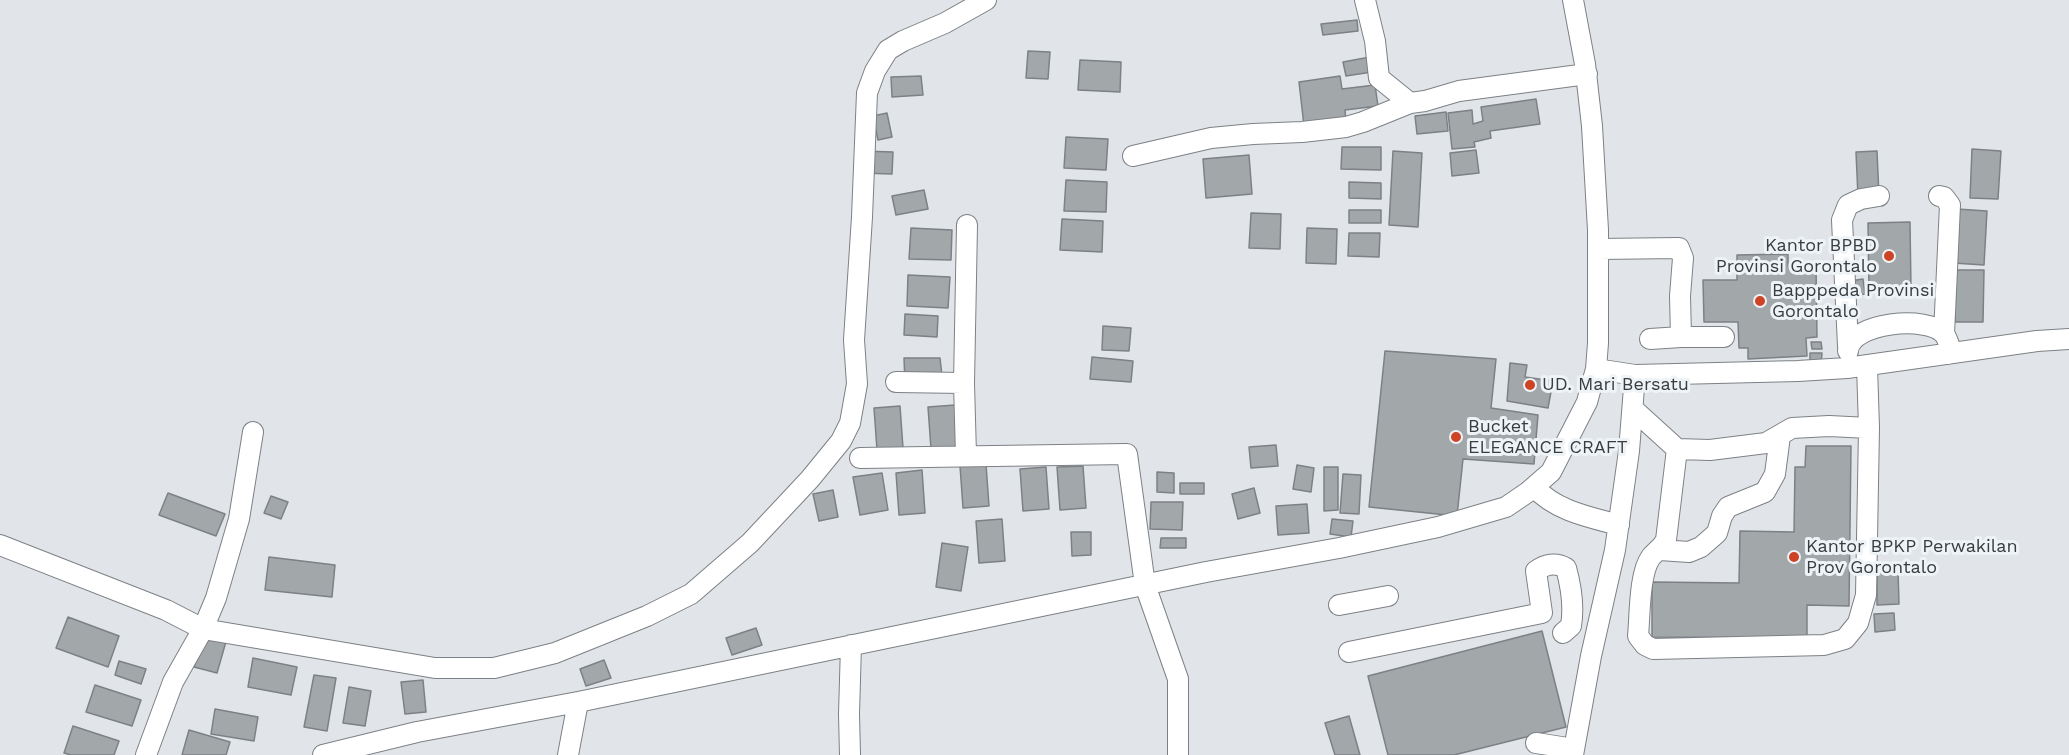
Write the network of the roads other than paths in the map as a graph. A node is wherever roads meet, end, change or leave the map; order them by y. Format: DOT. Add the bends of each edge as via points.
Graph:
graph roads {
  1 [pos="986,0"];
  2 [pos="1365,0"];
  3 [pos="1573,0"];
  4 [pos="1587,74"];
  5 [pos="1410,103"];
  6 [pos="1133,156"];
  7 [pos="1879,196"];
  8 [pos="1939,196"];
  9 [pos="967,225"];
  10 [pos="1598,249"];
  11 [pos="1944,334"];
  12 [pos="1681,337"];
  13 [pos="1724,337"];
  14 [pos="1650,339"];
  15 [pos="2069,339"];
  16 [pos="1848,346"];
  17 [pos="1948,354"];
  18 [pos="1867,366"];
  19 [pos="1847,368"];
  20 [pos="1596,369"];
  21 [pos="1635,375"];
  22 [pos="896,382"];
  23 [pos="964,383"];
  24 [pos="1633,409"];
  25 [pos="1869,428"];
  26 [pos="253,432"];
  27 [pos="1780,436"];
  28 [pos="1677,449"];
  29 [pos="966,455"];
  30 [pos="860,458"];
  31 [pos="1534,487"];
  32 [pos="1619,525"];
  33 [pos="0,545"];
  34 [pos="1660,550"];
  35 [pos="1145,585"];
  36 [pos="1388,596"];
  37 [pos="1339,605"];
  38 [pos="203,629"];
  39 [pos="1563,633"];
  40 [pos="851,645"];
  41 [pos="1349,652"];
  42 [pos="578,702"];
  43 [pos="1536,742"];
  44 [pos="855,752"];
  45 [pos="1574,752"];
  46 [pos="146,755"];
  47 [pos="323,755"];
  48 [pos="568,755"];
  49 [pos="1178,755"];
  1 -- 38 [label="street" via="903,41 888,51 875,71 867,93 854,340 857,384 850,423 842,441 750,543 691,594 555,653 495,668 435,668"];
  2 -- 5 [label="street" via="1379,78"];
  3 -- 4 [label="street"];
  4 -- 5 [label="street" via="1480,87"];
  4 -- 10 [label="street"];
  5 -- 6 [label="street" via="1346,127 1211,138"];
  7 -- 16 [label="street" via="1848,205 1842,220"];
  8 -- 11 [label="street" via="1950,205"];
  9 -- 23 [label="street"];
  10 -- 12 [label="street" via="1679,248 1683,258"];
  10 -- 20 [label="street"];
  11 -- 16 [label="street" via="1933,327 1898,323 1855,336"];
  11 -- 17 [label="street" via="1950,347"];
  12 -- 13 [label="street"];
  12 -- 14 [label="street"];
  15 -- 17 [label="street"];
  16 -- 19 [label="street"];
  17 -- 18 [label="street"];
  18 -- 19 [label="street"];
  18 -- 25 [label="street"];
  19 -- 21 [label="street"];
  20 -- 21 [label="street"];
  20 -- 31 [label="street" via="1587,402 1565,447 1551,472"];
  21 -- 24 [label="street"];
  22 -- 23 [label="street"];
  23 -- 29 [label="street"];
  24 -- 28 [label="street"];
  24 -- 32 [label="street"];
  25 -- 27 [label="street" via="1792,428"];
  25 -- 34 [label="street" via="1866,595 1858,623 1845,639 1824,645 1653,649 1638,636 1644,573 1651,557"];
  26 -- 38 [label="street" via="239,519"];
  27 -- 28 [label="street" via="1743,447"];
  27 -- 34 [label="street" via="1775,474 1765,492 1728,507 1717,533 1701,547 1689,552"];
  28 -- 34 [label="street" via="1666,540"];
  29 -- 30 [label="street"];
  29 -- 35 [label="street" via="1127,454"];
  31 -- 32 [label="street" via="1556,505"];
  31 -- 35 [label="street" via="1506,507 1438,527"];
  32 -- 45 [label="street"];
  33 -- 38 [label="street" via="166,610"];
  35 -- 40 [label="street"];
  35 -- 49 [label="street" via="1178,679"];
  36 -- 37 [label="street"];
  38 -- 46 [label="street" via="173,682"];
  39 -- 41 [label="street" via="1571,626 1573,617 1569,580 1566,568 1549,565 1536,571 1542,613"];
  40 -- 42 [label="street"];
  40 -- 44 [label="street"];
  42 -- 47 [label="street" via="417,732"];
  42 -- 48 [label="street"];
  43 -- 45 [label="street"];
}
